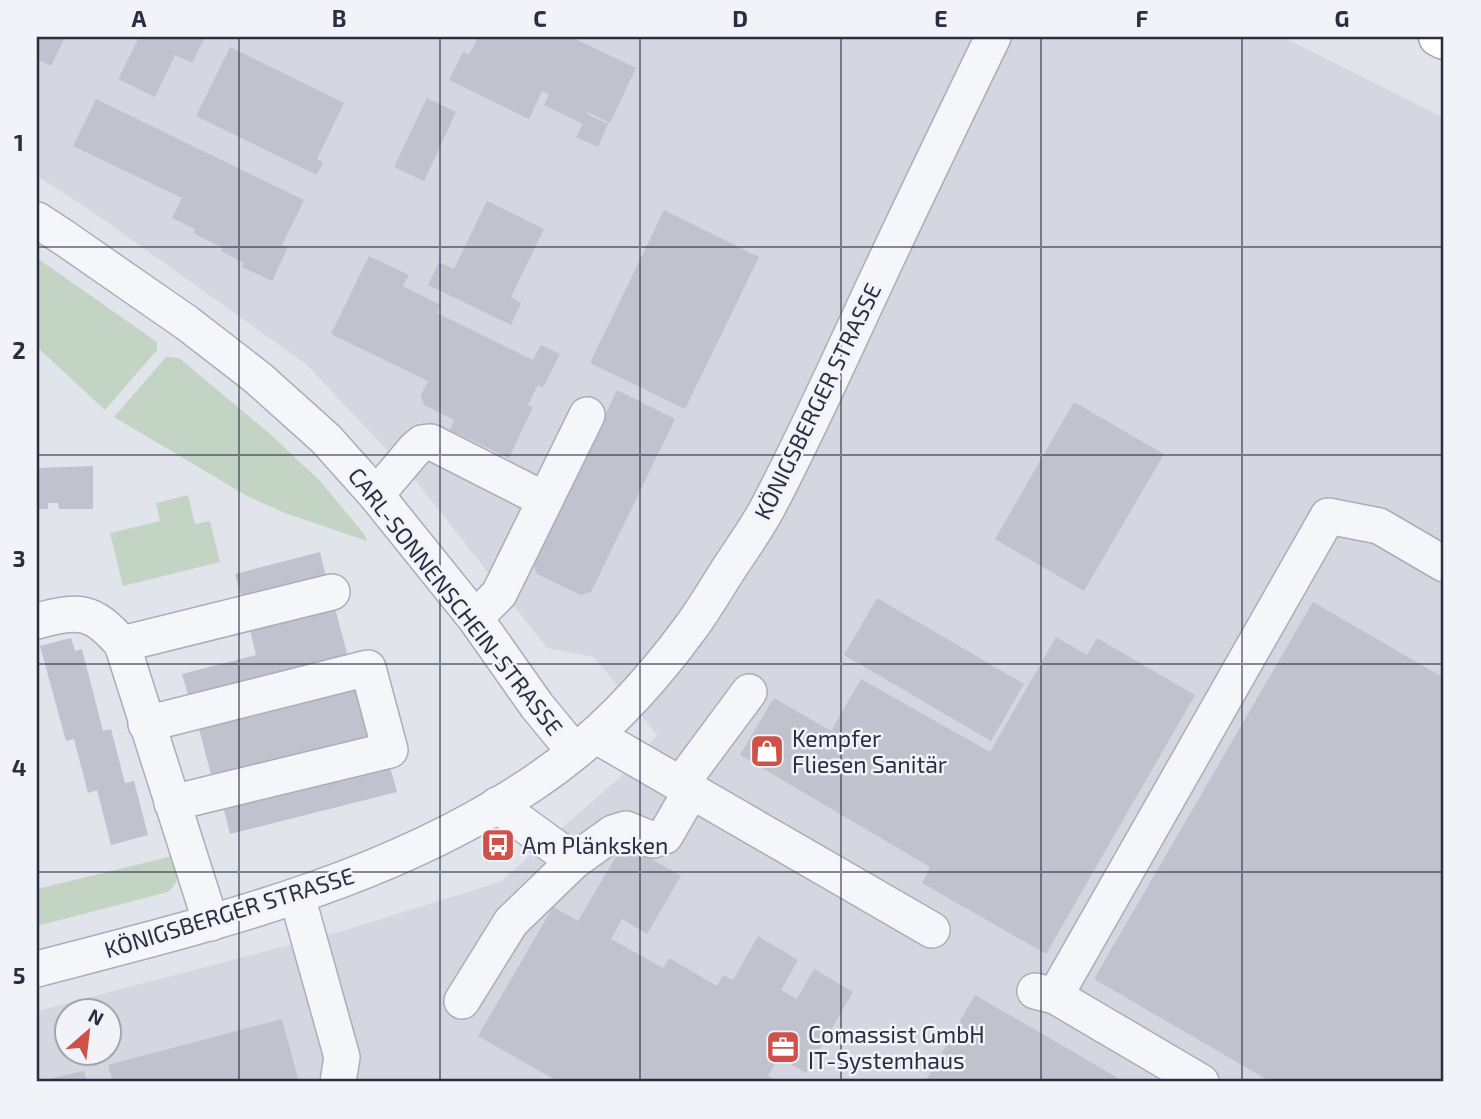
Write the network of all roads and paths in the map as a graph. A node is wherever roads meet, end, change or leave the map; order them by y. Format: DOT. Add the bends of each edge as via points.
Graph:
graph roads {
  1 [pos="993,37"];
  2 [pos="1438,37"];
  3 [pos="1444,40"];
  4 [pos="37,220"];
  5 [pos="587,415"];
  6 [pos="376,495"];
  7 [pos="545,500"];
  8 [pos="1444,564"];
  9 [pos="332,592"];
  10 [pos="475,618"];
  11 [pos="37,621"];
  12 [pos="122,644"];
  13 [pos="749,692"];
  14 [pos="146,724"];
  15 [pos="585,743"];
  16 [pos="686,788"];
  17 [pos="173,803"];
  18 [pos="497,806"];
  19 [pos="574,861"];
  20 [pos="297,896"];
  21 [pos="211,923"];
  22 [pos="932,930"];
  23 [pos="37,969"];
  24 [pos="462,1001"];
  25 [pos="338,1082"];
  26 [pos="1201,1082"];
  1 -- 15 [label="street, KÖNIGSBERGER STRASSE" via="766,510 692,626 640,691"];
  2 -- 3 [label="main road"];
  4 -- 6 [label="street, CARL-SONNENSCHEIN-STRASSE" via="258,378 326,439"];
  5 -- 7 [label="street"];
  6 -- 7 [label="street" via="415,449 431,442"];
  6 -- 10 [label="street, CARL-SONNENSCHEIN-STRASSE"];
  7 -- 10 [label="street" via="499,594"];
  8 -- 26 [label="street" via="1379,526 1328,516 1045,994"];
  9 -- 12 [label="street"];
  10 -- 15 [label="street, CARL-SONNENSCHEIN-STRASSE" via="537,706"];
  11 -- 12 [label="street" via="66,613 87,615"];
  12 -- 14 [label="street"];
  13 -- 16 [label="street"];
  14 -- 17 [label="street"];
  14 -- 17 [label="street" via="368,668 390,750"];
  15 -- 16 [label="street"];
  15 -- 18 [label="street, KÖNIGSBERGER STRASSE"];
  16 -- 19 [label="street" via="665,836 653,840 626,830 613,833"];
  16 -- 22 [label="street"];
  17 -- 21 [label="street"];
  18 -- 19 [label="street"];
  18 -- 20 [label="street, KÖNIGSBERGER STRASSE" via="410,853"];
  19 -- 24 [label="street" via="511,922"];
  20 -- 21 [label="street, KÖNIGSBERGER STRASSE"];
  20 -- 25 [label="street" via="342,1058"];
  21 -- 23 [label="street, KÖNIGSBERGER STRASSE"];
}
